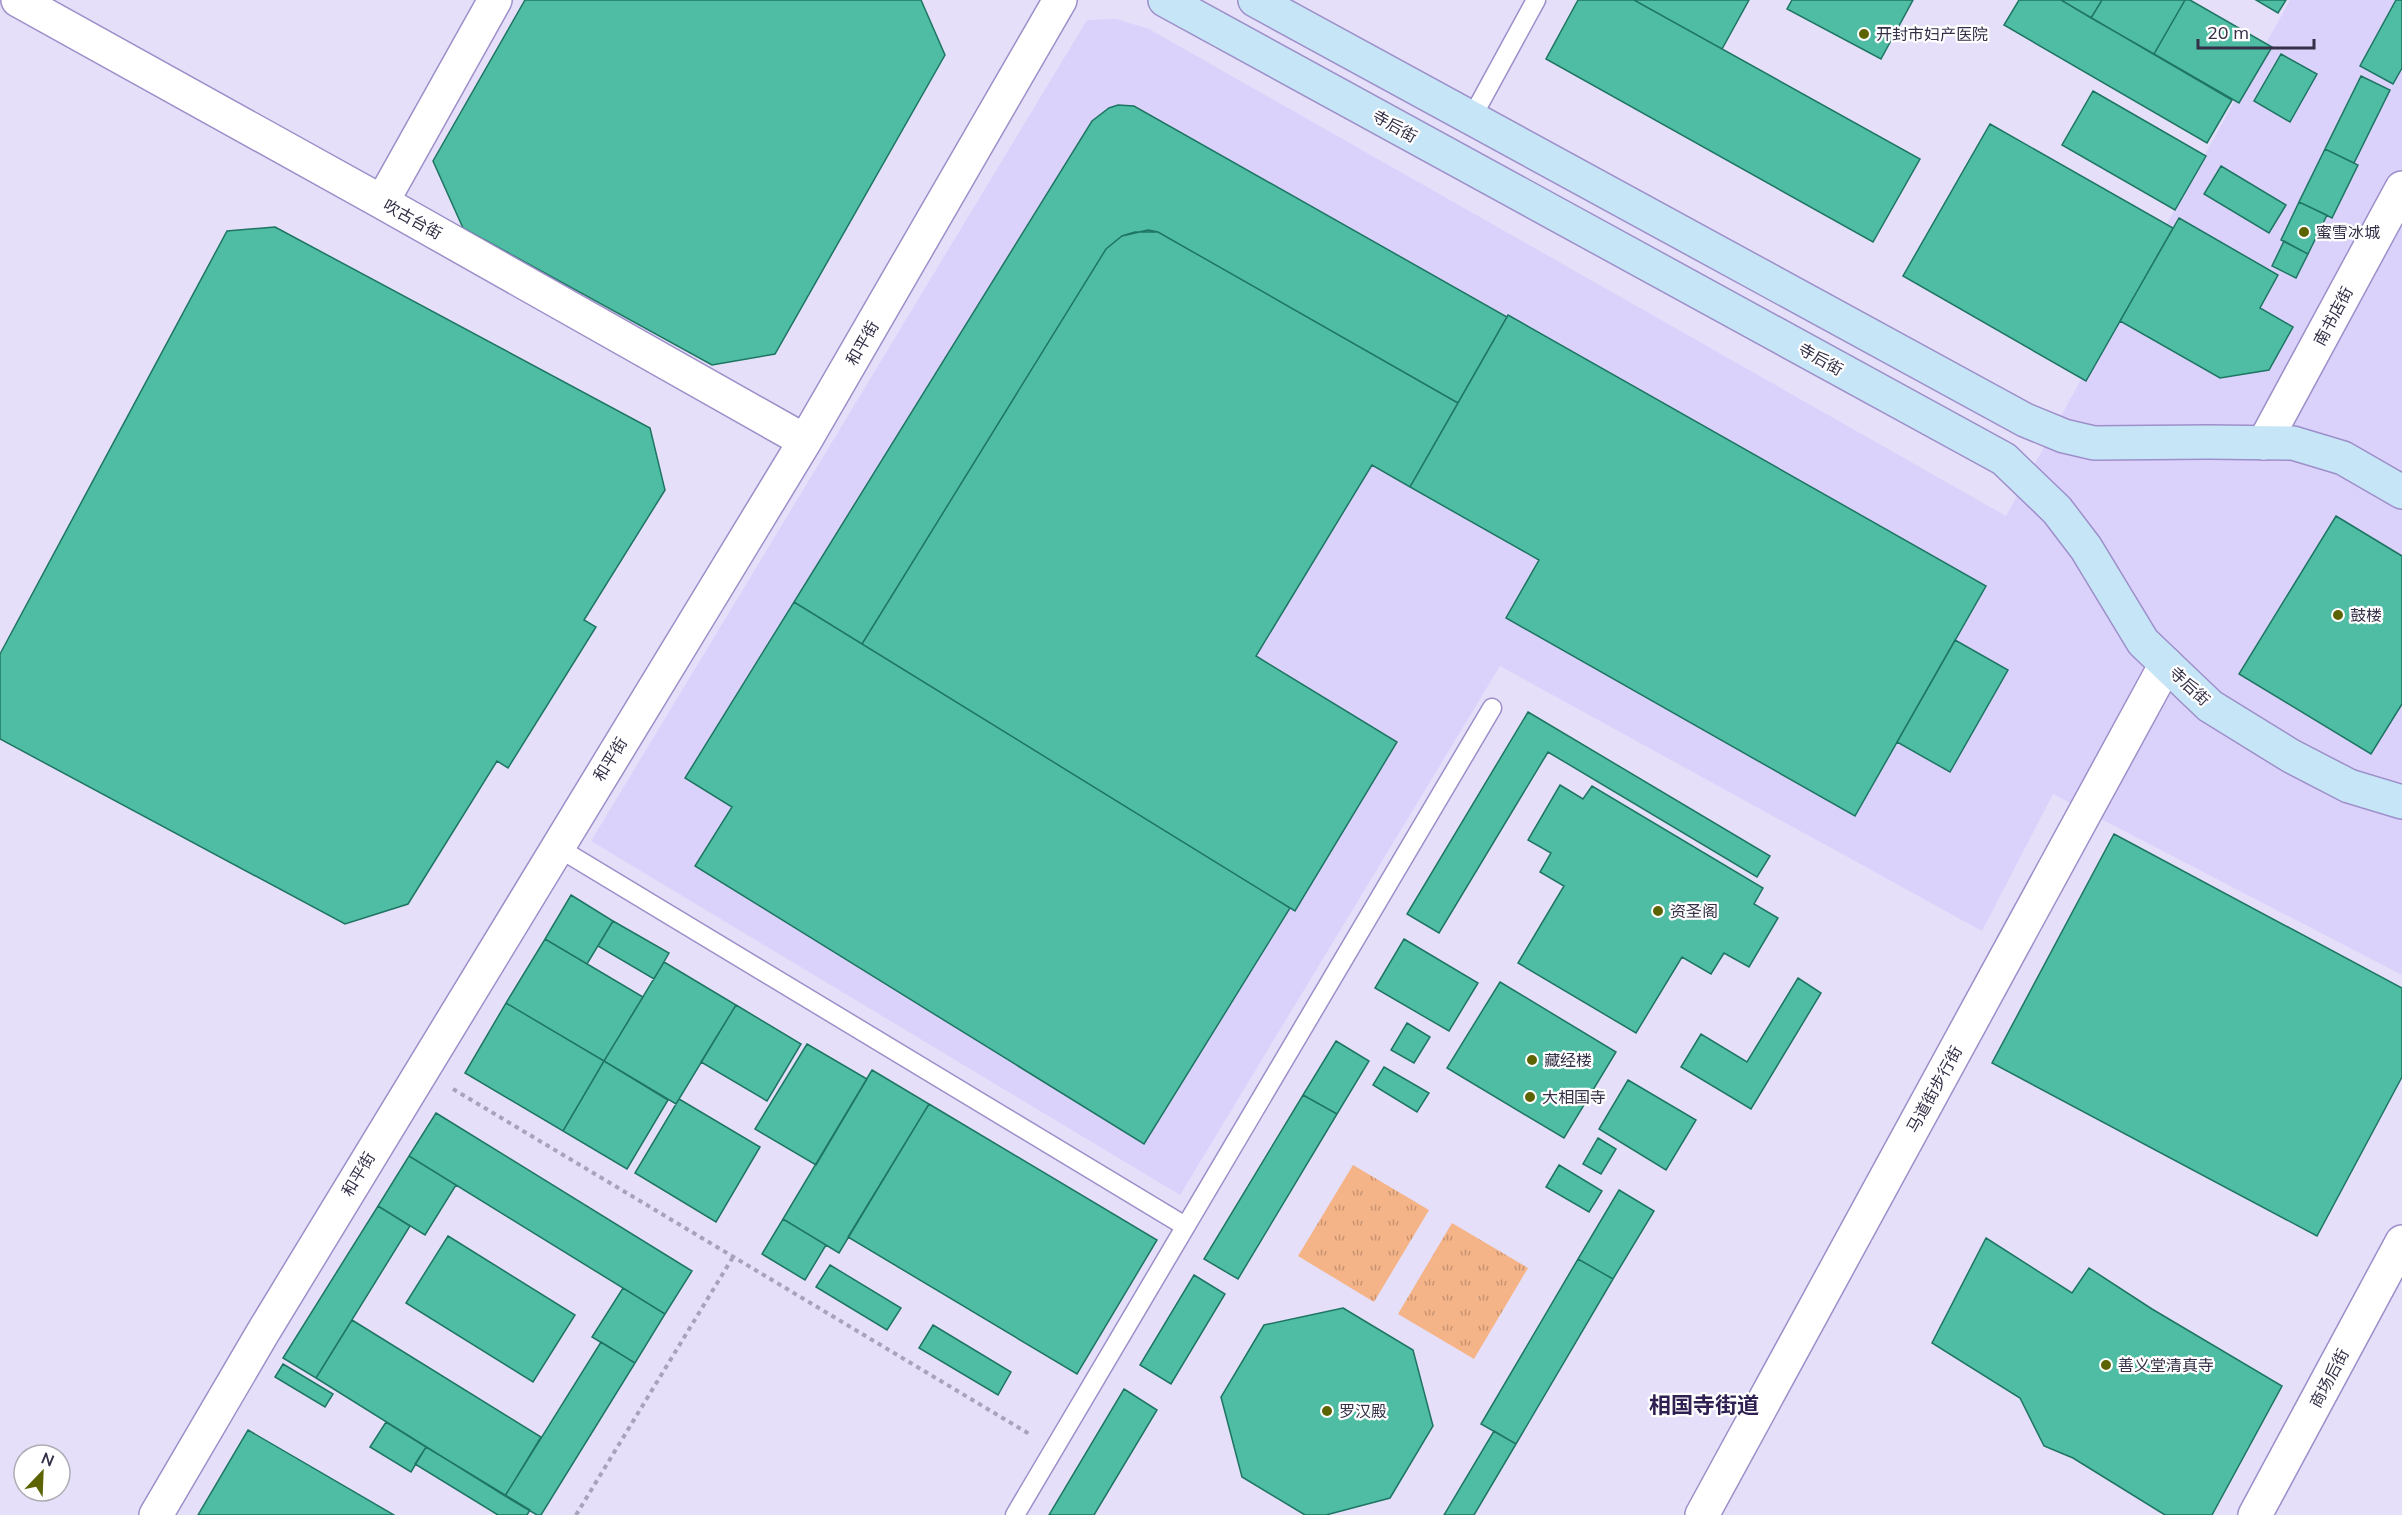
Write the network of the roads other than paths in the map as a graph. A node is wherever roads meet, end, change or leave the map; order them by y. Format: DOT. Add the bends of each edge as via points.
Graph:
graph roads {
  1 [pos="18,0"];
  2 [pos="495,0"];
  3 [pos="1060,0"];
  4 [pos="1165,0"];
  5 [pos="1256,0"];
  6 [pos="1536,0"];
  7 [pos="1471,119"];
  8 [pos="2402,188"];
  9 [pos="382,201"];
  10 [pos="805,441"];
  11 [pos="2264,443"];
  12 [pos="2402,492"];
  13 [pos="2166,664"];
  14 [pos="1492,708"];
  15 [pos="2402,802"];
  16 [pos="556,847"];
  17 [pos="1185,1226"];
  18 [pos="2402,1242"];
  19 [pos="156,1515"];
  20 [pos="1015,1515"];
  21 [pos="1702,1515"];
  22 [pos="2255,1515"];
  1 -- 9 [label="street, 吹古台街"];
  2 -- 9 [label="street"];
  3 -- 10 [label="street, 和平街"];
  4 -- 13 [label="street, 寺后街" via="2004,459 2057,510 2086,548 2143,642"];
  5 -- 7 [label="street"];
  6 -- 7 [label="lane"];
  7 -- 11 [label="street" via="2025,420 2064,436 2094,443"];
  8 -- 11 [label="street, 南书店街"];
  9 -- 10 [label="street, 吹古台街"];
  10 -- 16 [label="street, 和平街"];
  11 -- 12 [label="street" via="2293,443 2343,458"];
  13 -- 15 [label="street, 寺后街" via="2210,706 2291,756 2349,786"];
  13 -- 21 [label="street, 马道街步行街"];
  14 -- 17 [label="lane"];
  16 -- 17 [label="lane"];
  16 -- 19 [label="street, 和平街"];
  17 -- 20 [label="lane"];
  18 -- 22 [label="street, 商场后街"];
}
